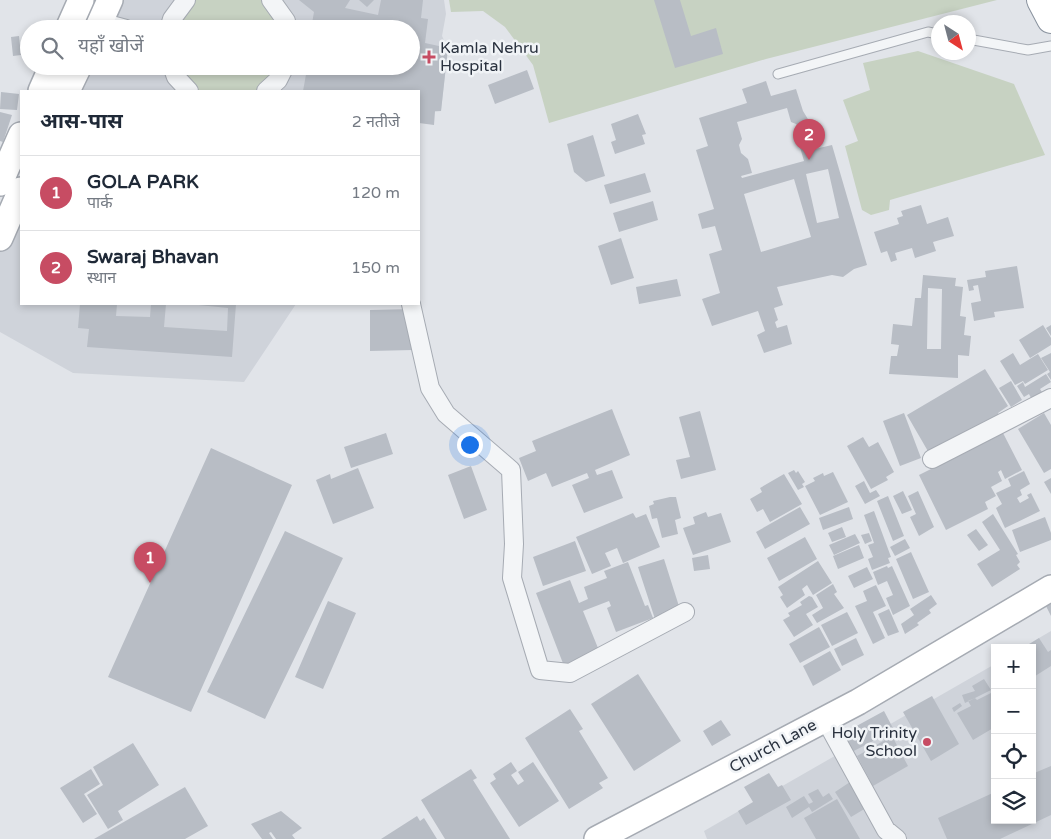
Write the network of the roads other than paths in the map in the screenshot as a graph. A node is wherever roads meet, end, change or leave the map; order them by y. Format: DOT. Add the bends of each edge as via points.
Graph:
graph roads {
  1 [pos="81,0"];
  2 [pos="186,0"];
  3 [pos="271,0"];
  4 [pos="1041,0"];
  5 [pos="1051,19"];
  6 [pos="72,20"];
  7 [pos="172,20"];
  8 [pos="285,20"];
  9 [pos="931,33"];
  10 [pos="976,40"];
  11 [pos="1051,46"];
  12 [pos="778,74"];
  13 [pos="48,75"];
  14 [pos="75,75"];
  15 [pos="175,75"];
  16 [pos="280,75"];
  17 [pos="41,90"];
  18 [pos="67,90"];
  19 [pos="188,90"];
  20 [pos="267,90"];
  21 [pos="12,143"];
  22 [pos="0,183"];
  23 [pos="20,192"];
  24 [pos="0,238"];
  25 [pos="410,305"];
  26 [pos="1051,398"];
  27 [pos="932,459"];
  28 [pos="1051,588"];
  29 [pos="685,612"];
  30 [pos="825,719"];
  31 [pos="889,836"];
  32 [pos="597,839"];
  1 -- 6 [label="street"];
  2 -- 7 [label="street"];
  3 -- 8 [label="street"];
  4 -- 5 [label="highway"];
  9 -- 12 [label="lane"];
  10 -- 11 [label="lane" via="1028,50"];
  13 -- 17 [label="street"];
  14 -- 18 [label="street"];
  15 -- 19 [label="street"];
  16 -- 20 [label="street"];
  21 -- 22 [label="street"];
  23 -- 24 [label="street"];
  25 -- 29 [label="street" via="430,388 446,414 511,470 512,578 540,670 570,673"];
  26 -- 27 [label="street"];
  28 -- 30 [label="street, Church Lane"];
  30 -- 31 [label="street"];
  30 -- 32 [label="street, Church Lane"];
}
